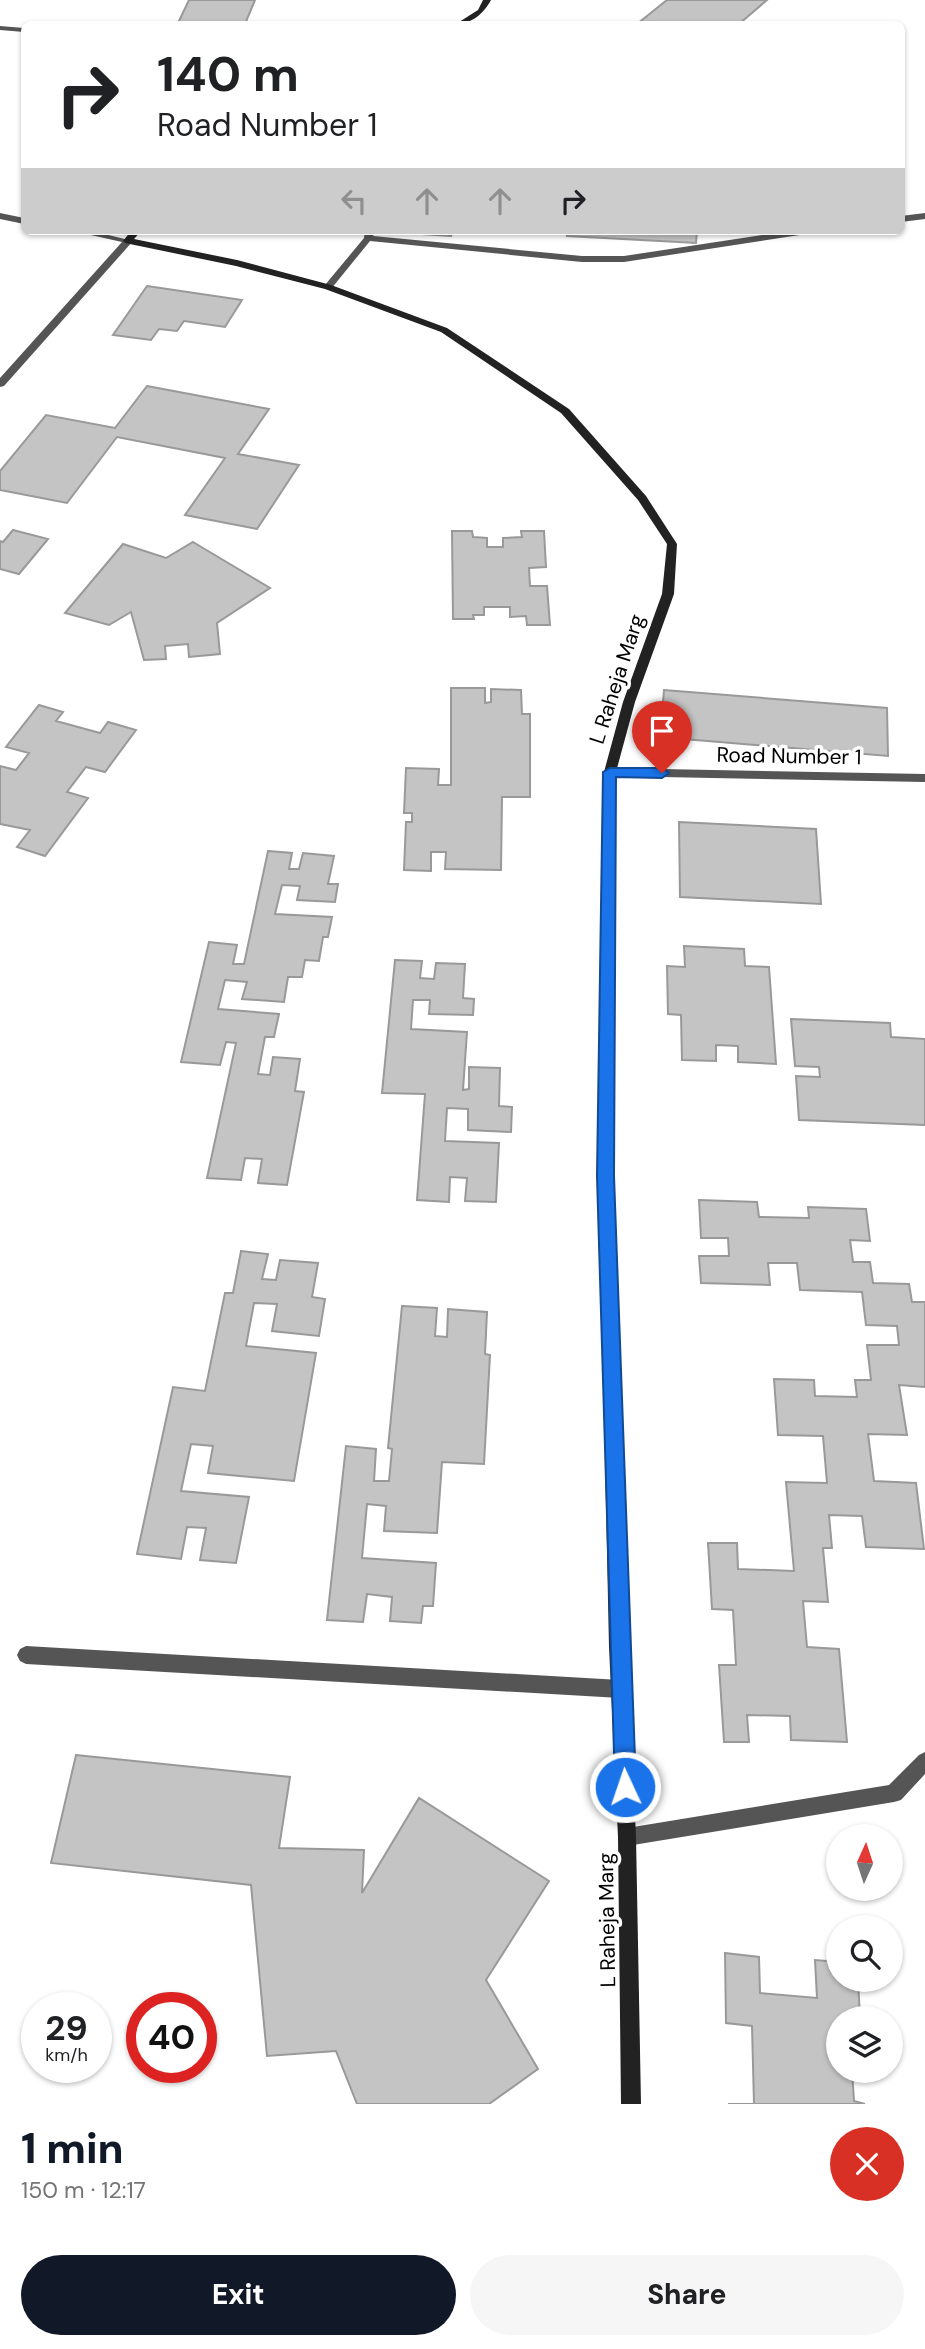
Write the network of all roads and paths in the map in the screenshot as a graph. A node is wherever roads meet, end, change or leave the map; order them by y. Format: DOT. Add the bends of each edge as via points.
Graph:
graph roads {
  1 [pos="487,0"];
  2 [pos="465,21"];
  3 [pos="0,28"];
  4 [pos="21,30"];
  5 [pos="0,216"];
  6 [pos="925,216"];
  7 [pos="905,218"];
  8 [pos="21,220"];
  9 [pos="368,235"];
  10 [pos="378,235"];
  11 [pos="779,235"];
  12 [pos="132,236"];
  13 [pos="328,287"];
  14 [pos="0,384"];
  15 [pos="610,772"];
  16 [pos="925,778"];
  17 [pos="26,1655"];
  18 [pos="620,1689"];
  19 [pos="925,1761"];
  20 [pos="627,1837"];
  21 [pos="631,2104"];
  1 -- 2 [label="street" via="481,11"];
  3 -- 4 [label="street"];
  5 -- 8 [label="street"];
  6 -- 7 [label="street"];
  9 -- 13 [label="street"];
  10 -- 11 [label="street" via="582,259 624,258"];
  12 -- 13 [label="street, L Raheja Marg"];
  12 -- 14 [label="street"];
  13 -- 15 [label="street, L Raheja Marg" via="444,330 565,411 642,498 672,544 668,594 629,702"];
  15 -- 16 [label="street, Road Number 1"];
  15 -- 18 [label="street, L Raheja Marg" via="606,1176"];
  17 -- 18 [label="street"];
  18 -- 20 [label="street, L Raheja Marg"];
  19 -- 20 [label="street" via="894,1793"];
  20 -- 21 [label="street, L Raheja Marg"];
}
